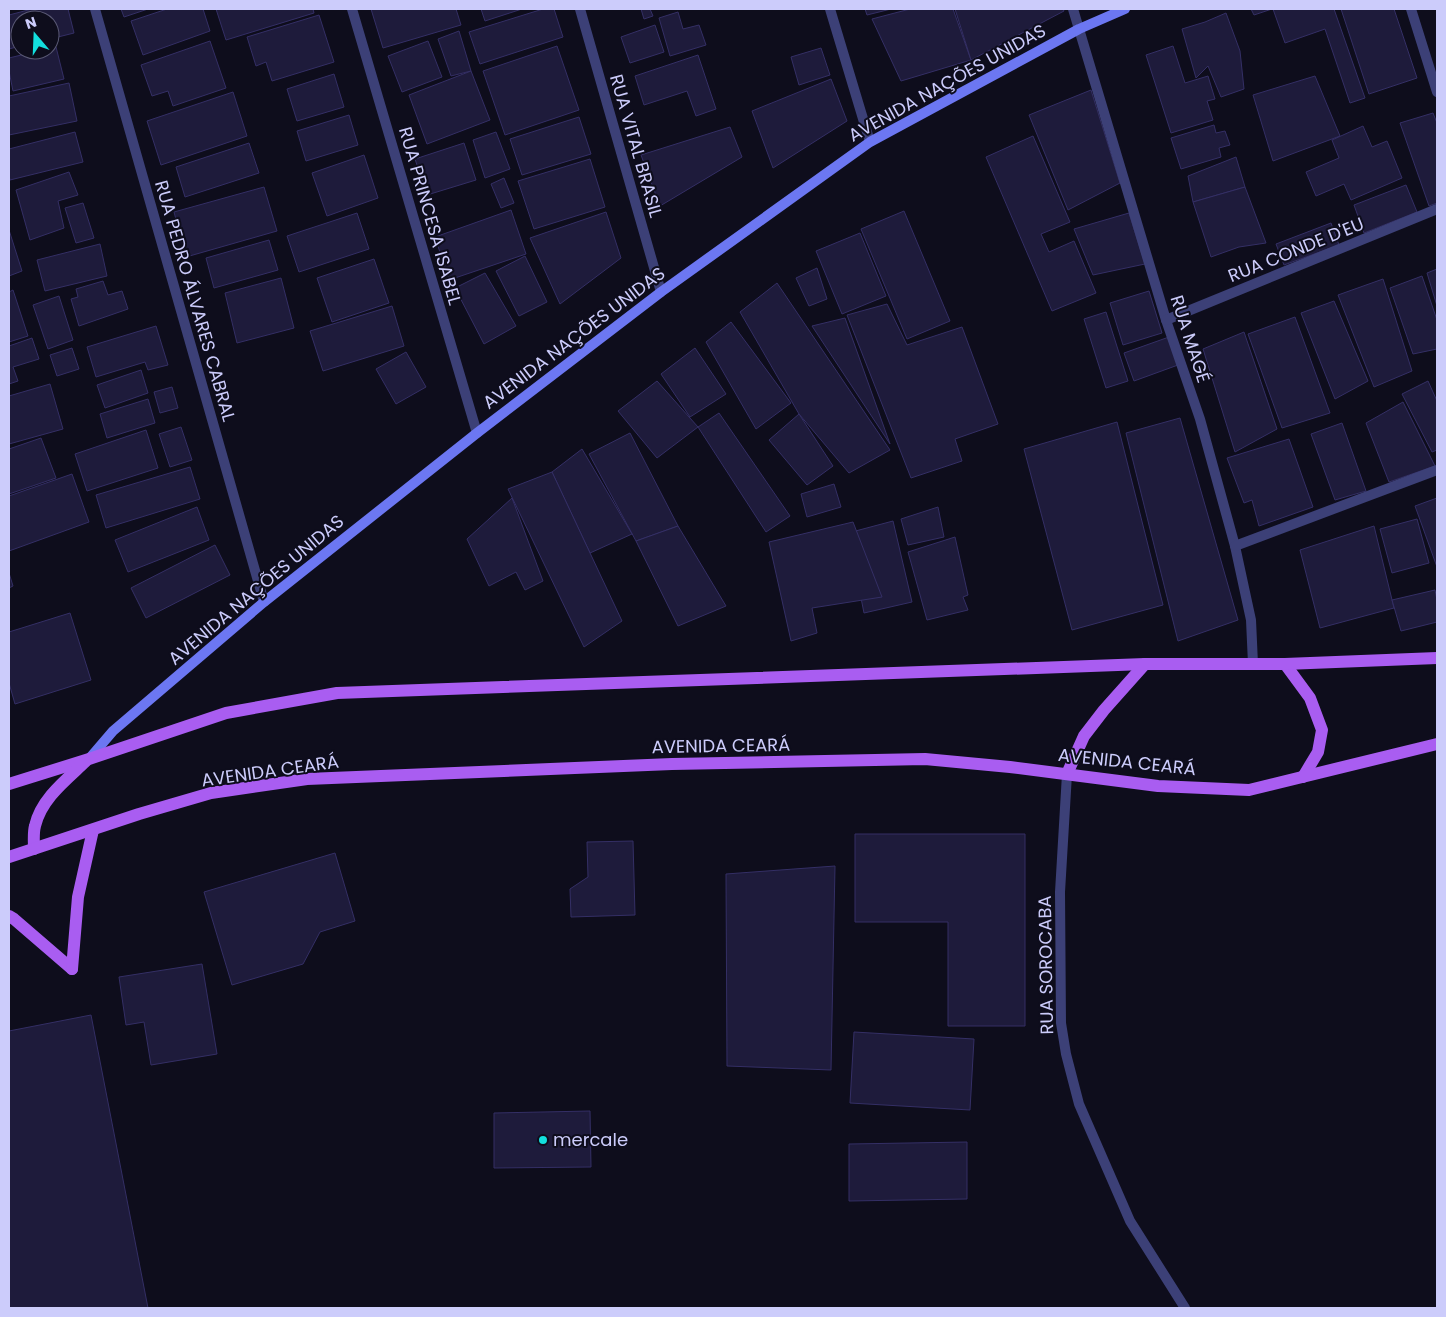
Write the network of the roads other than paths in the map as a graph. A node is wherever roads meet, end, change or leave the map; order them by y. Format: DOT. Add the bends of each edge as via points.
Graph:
graph roads {
  1 [pos="95,9"];
  2 [pos="352,9"];
  3 [pos="580,9"];
  4 [pos="830,9"];
  5 [pos="1072,9"];
  6 [pos="1125,9"];
  7 [pos="1411,9"];
  8 [pos="1079,29"];
  9 [pos="1437,92"];
  10 [pos="870,142"];
  11 [pos="1437,209"];
  12 [pos="661,292"];
  13 [pos="1166,320"];
  14 [pos="476,433"];
  15 [pos="1437,470"];
  16 [pos="1235,546"];
  17 [pos="264,602"];
  18 [pos="1437,658"];
  19 [pos="1145,664"];
  20 [pos="1253,664"];
  21 [pos="1285,664"];
  22 [pos="1437,744"];
  23 [pos="88,759"];
  24 [pos="1067,774"];
  25 [pos="1303,777"];
  26 [pos="9,784"];
  27 [pos="93,830"];
  28 [pos="34,849"];
  29 [pos="9,857"];
  30 [pos="9,916"];
  31 [pos="1185,1308"];
  1 -- 17 [label="street, RUA PEDRO ÁLVARES CABRAL"];
  2 -- 14 [label="street, RUA PRINCESA ISABEL"];
  3 -- 12 [label="street, RUA VITAL BRASIL"];
  4 -- 10 [label="street"];
  5 -- 8 [label="street, RUA MAGÉ"];
  6 -- 8 [label="street, AVENIDA NAÇÕES UNIDAS"];
  7 -- 9 [label="street"];
  8 -- 10 [label="street, AVENIDA NAÇÕES UNIDAS"];
  8 -- 13 [label="street, RUA MAGÉ"];
  10 -- 12 [label="street, AVENIDA NAÇÕES UNIDAS"];
  11 -- 13 [label="street, RUA CONDE D'EU"];
  12 -- 14 [label="street, AVENIDA NAÇÕES UNIDAS"];
  13 -- 16 [label="street, RUA MAGÉ" via="1200,420"];
  14 -- 17 [label="street, AVENIDA NAÇÕES UNIDAS"];
  15 -- 16 [label="street"];
  16 -- 20 [label="street, RUA MAGÉ" via="1251,620"];
  17 -- 23 [label="street, AVENIDA NAÇÕES UNIDAS" via="113,731"];
  18 -- 21 [label="main road"];
  19 -- 20 [label="main road"];
  19 -- 23 [label="main road" via="337,693 226,712"];
  19 -- 24 [label="main road" via="1084,736"];
  20 -- 21 [label="main road"];
  21 -- 25 [label="main road" via="1310,698 1322,730 1318,752"];
  22 -- 25 [label="main road, AVENIDA CEARÁ"];
  23 -- 26 [label="main road"];
  23 -- 28 [label="main road" via="43,807 35,826"];
  24 -- 25 [label="main road, AVENIDA CEARÁ" via="1158,786 1249,790"];
  24 -- 27 [label="main road, AVENIDA CEARÁ" via="925,759 672,764 307,779 212,794"];
  24 -- 31 [label="street, RUA SOROCABA" via="1060,892 1061,1023 1066,1054 1079,1104 1130,1221"];
  27 -- 28 [label="main road, AVENIDA CEARÁ"];
  27 -- 30 [label="main road" via="78,896 72,969"];
  28 -- 29 [label="main road, AVENIDA CEARÁ"];
}
